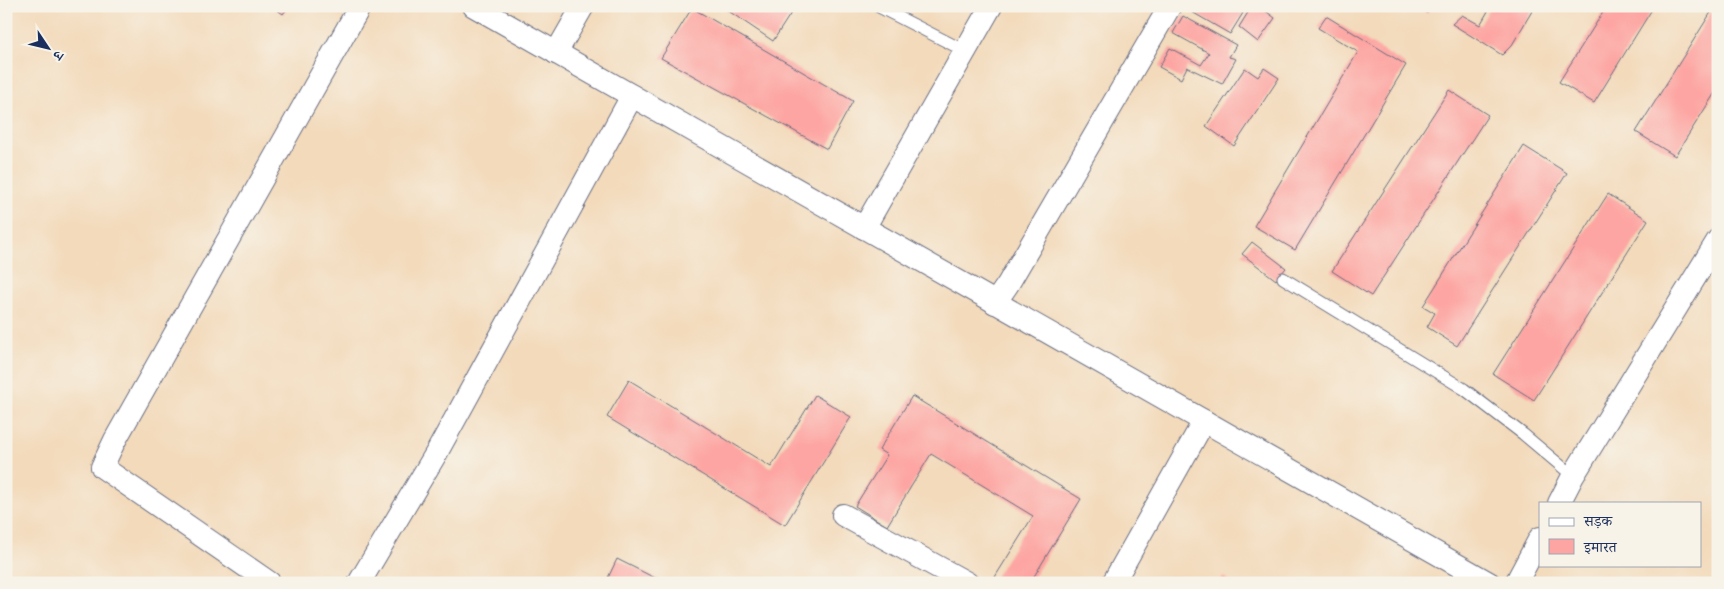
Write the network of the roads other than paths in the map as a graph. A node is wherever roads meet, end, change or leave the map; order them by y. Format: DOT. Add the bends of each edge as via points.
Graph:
graph roads {
  1 [pos="360,6"];
  2 [pos="474,6"];
  3 [pos="583,6"];
  4 [pos="877,6"];
  5 [pos="991,6"];
  6 [pos="1170,6"];
  7 [pos="966,51"];
  8 [pos="556,53"];
  9 [pos="632,96"];
  10 [pos="864,228"];
  11 [pos="1718,240"];
  12 [pos="1283,278"];
  13 [pos="995,303"];
  14 [pos="1204,421"];
  15 [pos="1573,476"];
  16 [pos="1560,502"];
  17 [pos="843,515"];
  18 [pos="1539,540"];
  19 [pos="1462,576"];
  20 [pos="270,583"];
  21 [pos="359,583"];
  22 [pos="967,583"];
  23 [pos="1113,583"];
  24 [pos="1489,583"];
  25 [pos="1516,583"];
  1 -- 20 [label="street" via="102,467"];
  2 -- 8 [label="street"];
  3 -- 8 [label="street"];
  4 -- 7 [label="lane"];
  5 -- 7 [label="street"];
  6 -- 13 [label="street"];
  7 -- 10 [label="street"];
  8 -- 9 [label="street"];
  9 -- 10 [label="street"];
  9 -- 21 [label="street" via="437,452"];
  10 -- 13 [label="street"];
  11 -- 15 [label="street"];
  12 -- 15 [label="lane" via="1464,389"];
  13 -- 14 [label="street"];
  14 -- 19 [label="street"];
  14 -- 23 [label="street"];
  15 -- 16 [label="street"];
  17 -- 22 [label="street"];
  18 -- 25 [label="street"];
  19 -- 24 [label="street"];
}
